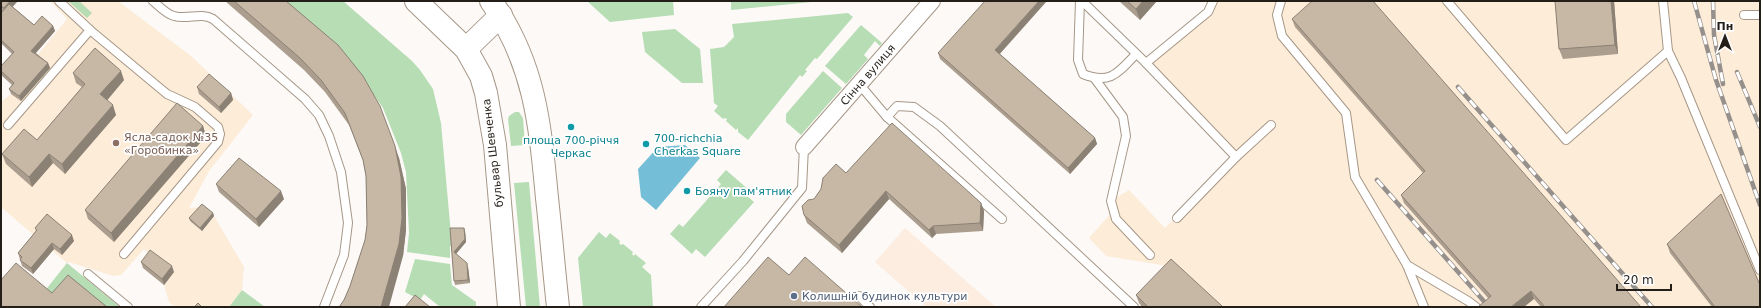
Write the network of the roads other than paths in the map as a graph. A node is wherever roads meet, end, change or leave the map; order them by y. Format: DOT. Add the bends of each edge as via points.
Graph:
graph roads {
  1 [pos="59,1"];
  2 [pos="153,1"];
  3 [pos="416,1"];
  4 [pos="932,1"];
  5 [pos="1081,1"];
  6 [pos="1213,1"];
  7 [pos="1281,1"];
  8 [pos="1447,1"];
  9 [pos="1663,1"];
  10 [pos="496,8"];
  11 [pos="1744,15"];
  12 [pos="1760,15"];
  13 [pos="90,30"];
  14 [pos="466,49"];
  15 [pos="1668,51"];
  16 [pos="1136,54"];
  17 [pos="1146,63"];
  18 [pos="1095,79"];
  19 [pos="860,85"];
  20 [pos="887,117"];
  21 [pos="8,125"];
  22 [pos="1271,125"];
  23 [pos="804,147"];
  24 [pos="1236,157"];
  25 [pos="1177,218"];
  26 [pos="1002,219"];
  27 [pos="124,254"];
  28 [pos="1150,255"];
  29 [pos="1407,265"];
  30 [pos="1760,270"];
  31 [pos="88,274"];
  32 [pos="859,296"];
  33 [pos="128,307"];
  34 [pos="324,307"];
  35 [pos="509,307"];
  36 [pos="558,307"];
  37 [pos="701,307"];
  38 [pos="870,307"];
  39 [pos="1134,307"];
  40 [pos="1424,307"];
  41 [pos="1476,307"];
  1 -- 13 [label="lane"];
  2 -- 34 [label="lane" via="174,16 200,15 213,19 305,99 323,123 341,172 348,223 344,255"];
  3 -- 14 [label="main road, бульвар Шевченка"];
  4 -- 19 [label="street, Сінна вулиця"];
  5 -- 16 [label="lane"];
  5 -- 18 [label="lane" via="1078,60 1082,74"];
  6 -- 17 [label="lane" via="1208,12"];
  7 -- 29 [label="lane" via="1277,15 1282,36 1346,113 1355,177"];
  8 -- 15 [label="lane" via="1566,140"];
  9 -- 15 [label="lane"];
  10 -- 14 [label="main road"];
  10 -- 36 [label="main road" via="521,56 536,105"];
  11 -- 12 [label="lane"];
  13 -- 21 [label="lane"];
  13 -- 27 [label="lane" via="167,94 196,107 218,127 220,134 218,142"];
  14 -- 35 [label="main road, бульвар Шевченка" via="481,76 492,119"];
  15 -- 30 [label="lane"];
  16 -- 17 [label="lane"];
  16 -- 18 [label="lane" via="1116,74"];
  17 -- 24 [label="lane"];
  18 -- 28 [label="lane" via="1123,117 1126,136 1111,201 1116,219"];
  19 -- 20 [label="lane"];
  19 -- 23 [label="street, Сінна вулиця"];
  20 -- 26 [label="lane"];
  20 -- 39 [label="lane" via="897,106 914,107 940,126"];
  22 -- 24 [label="lane"];
  23 -- 37 [label="lane" via="802,188"];
  24 -- 25 [label="lane"];
  29 -- 40 [label="lane"];
  29 -- 41 [label="lane"];
  31 -- 33 [label="lane"];
  32 -- 38 [label="lane"];
}
